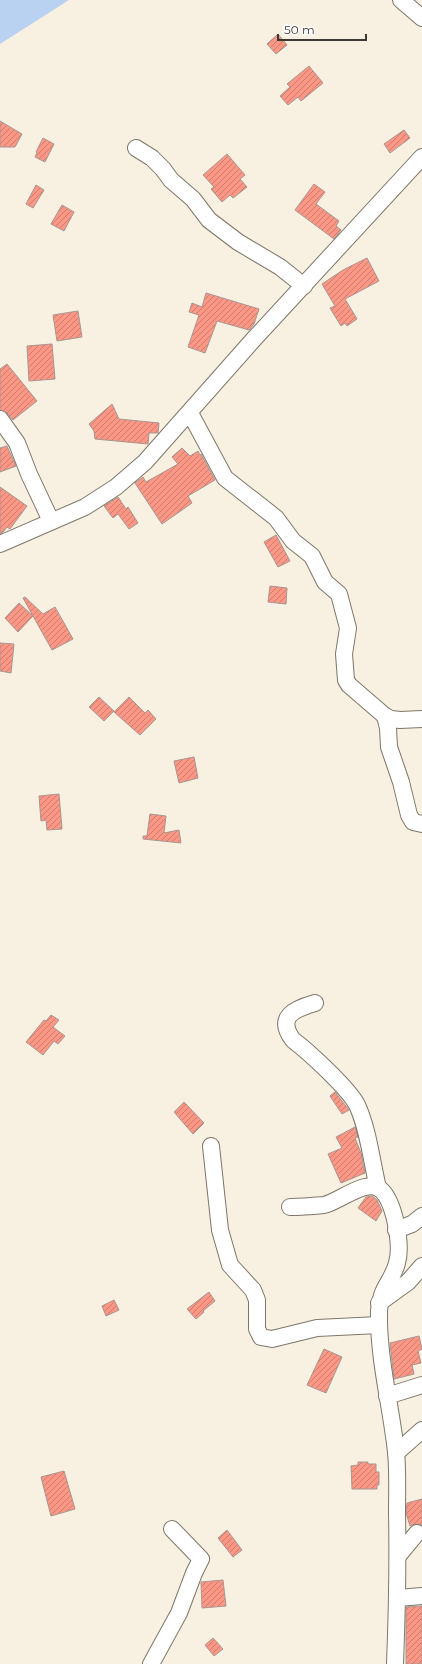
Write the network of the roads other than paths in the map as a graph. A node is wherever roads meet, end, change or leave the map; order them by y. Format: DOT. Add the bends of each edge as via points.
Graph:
graph roads {
  1 [pos="401,0"];
  2 [pos="422,18"];
  3 [pos="136,148"];
  4 [pos="422,157"];
  5 [pos="304,286"];
  6 [pos="190,413"];
  7 [pos="0,419"];
  8 [pos="51,520"];
  9 [pos="0,544"];
  10 [pos="385,716"];
  11 [pos="422,719"];
  12 [pos="422,824"];
  13 [pos="315,1003"];
  14 [pos="211,1146"];
  15 [pos="378,1188"];
  16 [pos="290,1208"];
  17 [pos="422,1216"];
  18 [pos="396,1230"];
  19 [pos="422,1266"];
  20 [pos="379,1303"];
  21 [pos="379,1325"];
  22 [pos="422,1385"];
  23 [pos="387,1396"];
  24 [pos="422,1430"];
  25 [pos="396,1453"];
  26 [pos="172,1529"];
  27 [pos="417,1533"];
  28 [pos="398,1556"];
  29 [pos="422,1596"];
  30 [pos="398,1598"];
  31 [pos="151,1664"];
  32 [pos="395,1664"];
  1 -- 2 [label="street"];
  3 -- 5 [label="street" via="152,158 171,180 193,199 209,220"];
  4 -- 5 [label="street"];
  5 -- 6 [label="street"];
  6 -- 8 [label="street" via="145,462 116,487 86,507"];
  6 -- 10 [label="street" via="225,478 276,518 294,541 312,556 324,582 339,594 348,628 344,654 346,680"];
  7 -- 8 [label="street" via="17,443"];
  8 -- 9 [label="street"];
  10 -- 11 [label="street" via="400,720"];
  10 -- 12 [label="street" via="389,747 409,815 413,822"];
  13 -- 15 [label="street" via="294,1010 288,1016 288,1034 357,1104"];
  14 -- 21 [label="street" via="222,1237 230,1265 253,1290 257,1300 257,1329 261,1337 272,1339 317,1328"];
  15 -- 16 [label="street" via="361,1188 325,1204"];
  15 -- 18 [label="street" via="388,1198 392,1207"];
  17 -- 18 [label="street" via="412,1224"];
  18 -- 20 [label="street" via="399,1252 397,1265"];
  19 -- 20 [label="street" via="408,1282"];
  20 -- 21 [label="street"];
  21 -- 23 [label="street"];
  22 -- 23 [label="street"];
  23 -- 25 [label="street"];
  24 -- 25 [label="street"];
  25 -- 28 [label="street"];
  26 -- 31 [label="street" via="201,1559 179,1613"];
  27 -- 28 [label="street"];
  28 -- 30 [label="street"];
  29 -- 30 [label="street"];
  30 -- 32 [label="street"];
}
